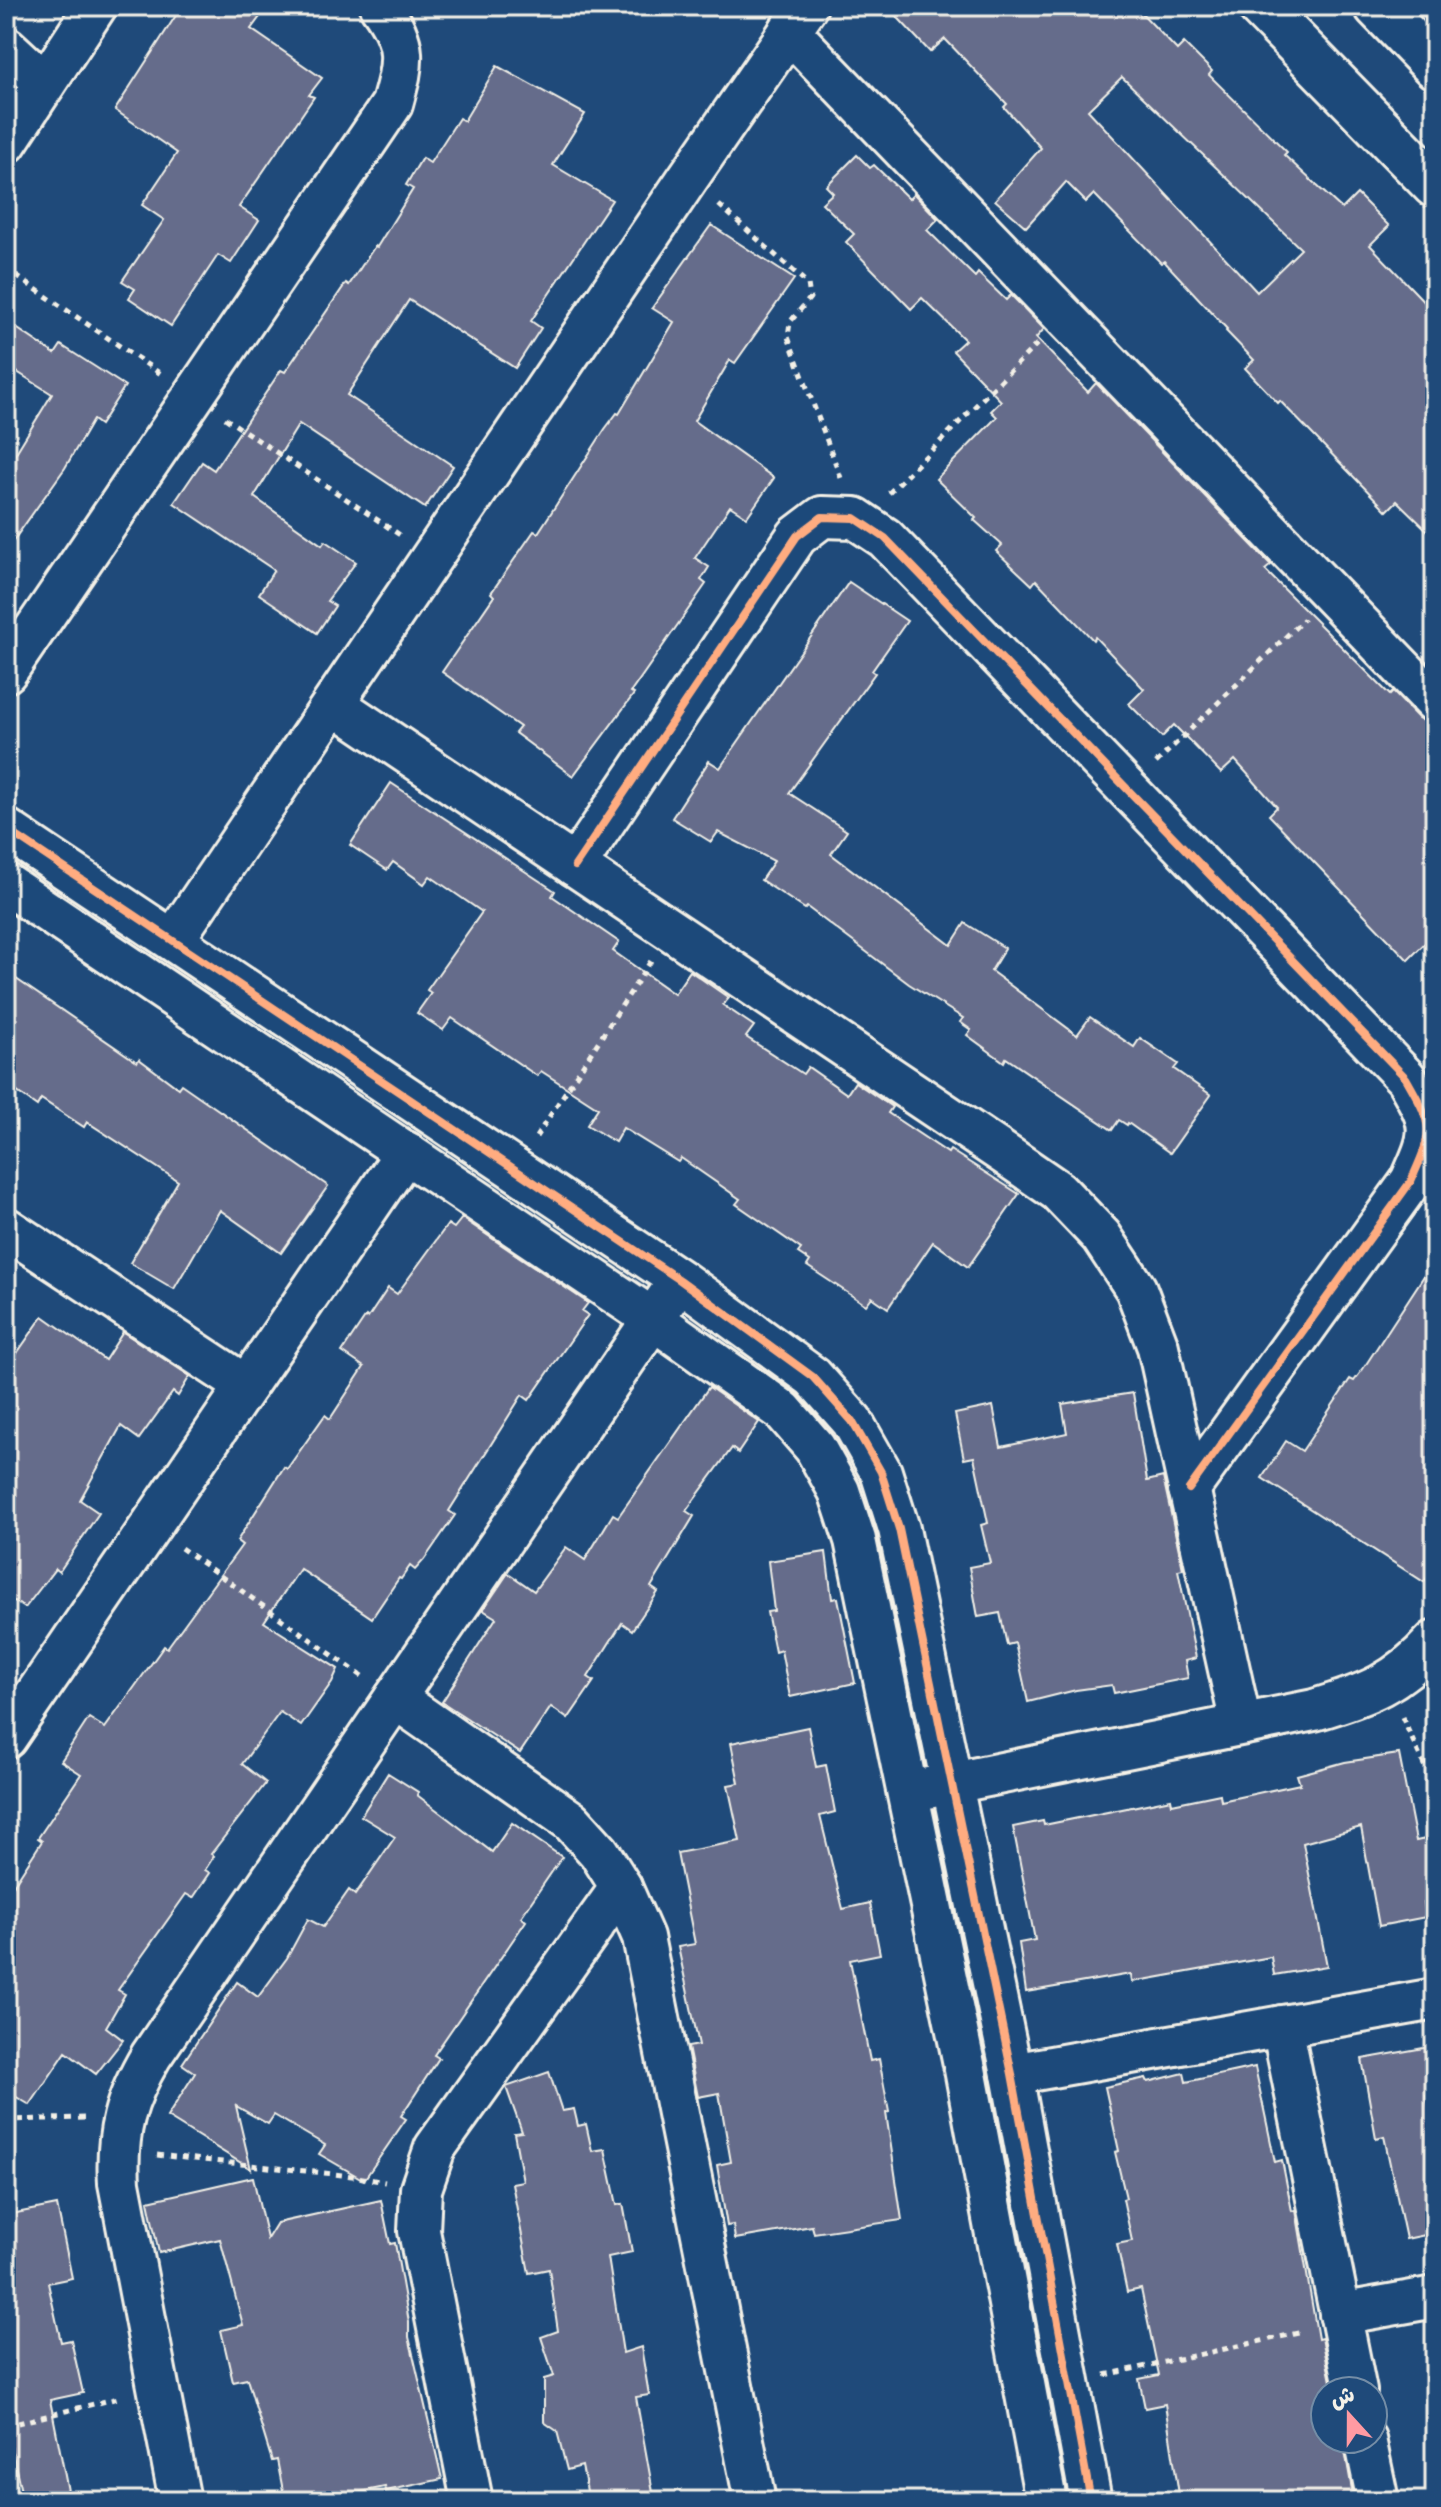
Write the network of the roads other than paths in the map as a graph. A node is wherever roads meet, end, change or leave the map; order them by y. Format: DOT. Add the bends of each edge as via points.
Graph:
graph roads {
  1 [pos="96,6"];
  2 [pos="380,6"];
  3 [pos="1260,6"];
  4 [pos="1377,6"];
  5 [pos="798,18"];
  6 [pos="6,47"];
  7 [pos="1435,66"];
  8 [pos="45,83"];
  9 [pos="6,143"];
  10 [pos="1435,185"];
  11 [pos="6,672"];
  12 [pos="1435,702"];
  13 [pos="334,704"];
  14 [pos="6,829"];
  15 [pos="575,866"];
  16 [pos="6,884"];
  17 [pos="174,939"];
  18 [pos="406,1152"];
  19 [pos="7,1231"];
  20 [pos="680,1280"];
  21 [pos="653,1319"];
  22 [pos="246,1386"];
  23 [pos="1189,1489"];
  24 [pos="1435,1641"];
  25 [pos="395,1698"];
  26 [pos="1241,1724"];
  27 [pos="6,1738"];
  28 [pos="953,1783"];
  29 [pos="909,1792"];
  30 [pos="621,1887"];
  31 [pos="1435,1999"];
  32 [pos="1282,2026"];
  33 [pos="1012,2074"];
  34 [pos="1435,2297"];
  35 [pos="1341,2319"];
  36 [pos="1353,2375"];
  37 [pos="1368,2455"];
  38 [pos="180,2501"];
  39 [pos="472,2501"];
  40 [pos="755,2501"];
  41 [pos="1046,2501"];
  42 [pos="1091,2501"];
  43 [pos="1378,2501"];
  1 -- 8 [label="street"];
  2 -- 11 [label="street" via="396,27 403,64 392,104"];
  3 -- 10 [label="street"];
  4 -- 7 [label="street"];
  5 -- 12 [label="street" via="1064,317"];
  5 -- 13 [label="street"];
  6 -- 8 [label="street"];
  8 -- 9 [label="street"];
  13 -- 15 [label="street"];
  13 -- 17 [label="street"];
  14 -- 17 [label="street"];
  15 -- 23 [label="street" via="1058,1191 1101,1236 1136,1289 1158,1347"];
  15 -- 23 [label="street" via="797,536 822,517 858,520 885,538 1406,1078 1425,1112 1429,1142 1411,1181"];
  16 -- 18 [label="street"];
  17 -- 20 [label="street"];
  18 -- 21 [label="street"];
  18 -- 22 [label="street"];
  19 -- 22 [label="street"];
  20 -- 21 [label="street"];
  20 -- 28 [label="street" via="813,1377 852,1421 881,1472 899,1529"];
  21 -- 25 [label="street"];
  21 -- 29 [label="street" via="783,1411 815,1448 839,1491 855,1540"];
  22 -- 27 [label="street"];
  23 -- 26 [label="street"];
  24 -- 26 [label="street" via="1414,1665 1367,1694"];
  25 -- 30 [label="street" via="571,1821"];
  25 -- 38 [label="street" via="151,2056 134,2085 120,2134 124,2214"];
  26 -- 28 [label="street"];
  28 -- 29 [label="street"];
  28 -- 33 [label="street"];
  29 -- 41 [label="street"];
  30 -- 39 [label="street" via="435,2148 421,2189 419,2231"];
  30 -- 40 [label="street" via="643,1937"];
  31 -- 32 [label="street"];
  32 -- 33 [label="street"];
  32 -- 35 [label="street"];
  33 -- 42 [label="street"];
  34 -- 35 [label="street"];
  35 -- 36 [label="street"];
  37 -- 43 [label="street"];
}
